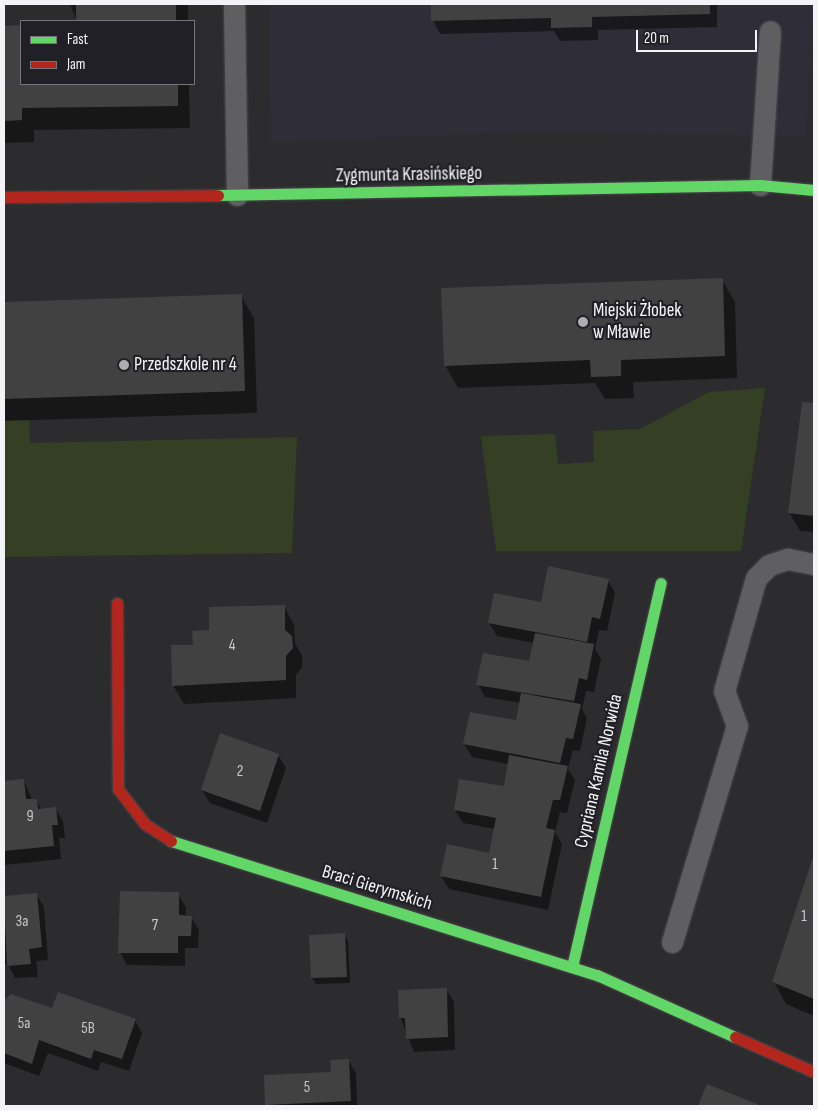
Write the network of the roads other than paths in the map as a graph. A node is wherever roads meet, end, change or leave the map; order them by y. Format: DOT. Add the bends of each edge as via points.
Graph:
graph roads {
  1 [pos="234,4"];
  2 [pos="770,31"];
  3 [pos="760,185"];
  4 [pos="814,190"];
  5 [pos="237,195"];
  6 [pos="4,197"];
  7 [pos="814,564"];
  8 [pos="661,583"];
  9 [pos="117,603"];
  10 [pos="672,942"];
  11 [pos="572,967"];
  12 [pos="814,1072"];
  1 -- 5 [label="lane"];
  2 -- 3 [label="lane"];
  3 -- 4 [label="street, Zygmunta Krasińskiego"];
  3 -- 5 [label="street, Zygmunta Krasińskiego"];
  5 -- 6 [label="street, Zygmunta Krasińskiego"];
  7 -- 10 [label="lane" via="788,559 769,565 756,578 724,690 737,726"];
  8 -- 11 [label="street, Cypriana Kamila Norwida"];
  9 -- 11 [label="street, Braci Gierymskich" via="118,789 145,824 170,842"];
  11 -- 12 [label="street, Braci Gierymskich"];
}
